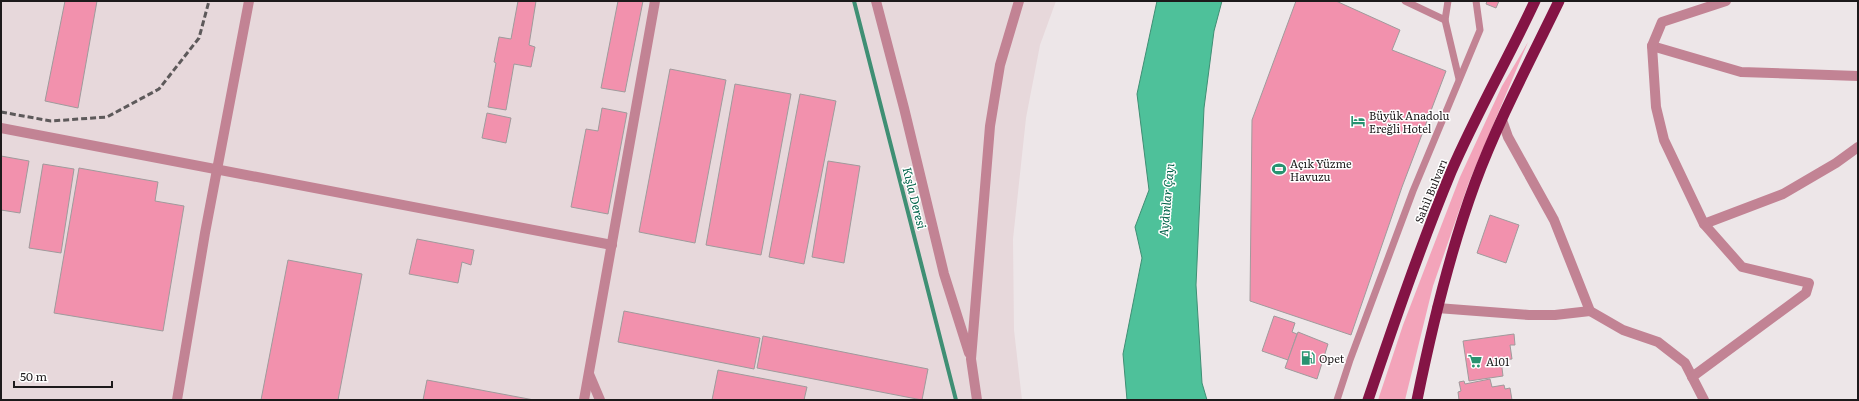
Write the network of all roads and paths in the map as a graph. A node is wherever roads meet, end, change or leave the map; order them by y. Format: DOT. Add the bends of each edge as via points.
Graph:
graph roads {
  1 [pos="248,1"];
  2 [pos="655,1"];
  3 [pos="876,1"];
  4 [pos="1018,1"];
  5 [pos="1405,1"];
  6 [pos="1448,1"];
  7 [pos="1476,1"];
  8 [pos="1536,1"];
  9 [pos="1559,1"];
  10 [pos="1726,1"];
  11 [pos="1445,20"];
  12 [pos="1652,46"];
  13 [pos="1858,76"];
  14 [pos="1459,79"];
  15 [pos="1502,120"];
  16 [pos="1,128"];
  17 [pos="1858,147"];
  18 [pos="217,168"];
  19 [pos="1704,224"];
  20 [pos="612,245"];
  21 [pos="1437,308"];
  22 [pos="1590,311"];
  23 [pos="970,359"];
  24 [pos="589,374"];
  25 [pos="1692,377"];
  26 [pos="1341,386"];
  27 [pos="177,400"];
  28 [pos="584,400"];
  29 [pos="600,400"];
  30 [pos="977,400"];
  31 [pos="1331,400"];
  32 [pos="1337,400"];
  33 [pos="1368,400"];
  34 [pos="1417,400"];
  35 [pos="1704,400"];
  1 -- 18 [label="street"];
  2 -- 20 [label="street"];
  3 -- 23 [label="street" via="944,274"];
  4 -- 23 [label="street" via="1000,65 990,126"];
  5 -- 11 [label="lane"];
  6 -- 11 [label="lane"];
  7 -- 14 [label="lane" via="1480,30"];
  8 -- 33 [label="highway, Sahil Bulvarı" via="1451,172 1399,306"];
  9 -- 15 [label="highway"];
  10 -- 12 [label="street" via="1662,22"];
  11 -- 14 [label="lane"];
  12 -- 13 [label="street" via="1741,72"];
  12 -- 19 [label="street" via="1656,107 1664,140"];
  14 -- 26 [label="lane" via="1413,192"];
  15 -- 21 [label="highway" via="1468,202"];
  15 -- 22 [label="street" via="1508,137 1554,220"];
  16 -- 18 [label="street"];
  17 -- 19 [label="street" via="1783,194"];
  18 -- 20 [label="street"];
  18 -- 27 [label="street"];
  19 -- 25 [label="street" via="1742,267 1809,282 1806,293"];
  20 -- 24 [label="street"];
  21 -- 22 [label="street" via="1528,315"];
  21 -- 34 [label="highway"];
  22 -- 25 [label="street" via="1623,330 1658,342 1685,363"];
  23 -- 30 [label="street"];
  24 -- 28 [label="street"];
  24 -- 29 [label="street"];
  25 -- 35 [label="street"];
  26 -- 31 [label="lane"];
  26 -- 32 [label="lane"];
}
